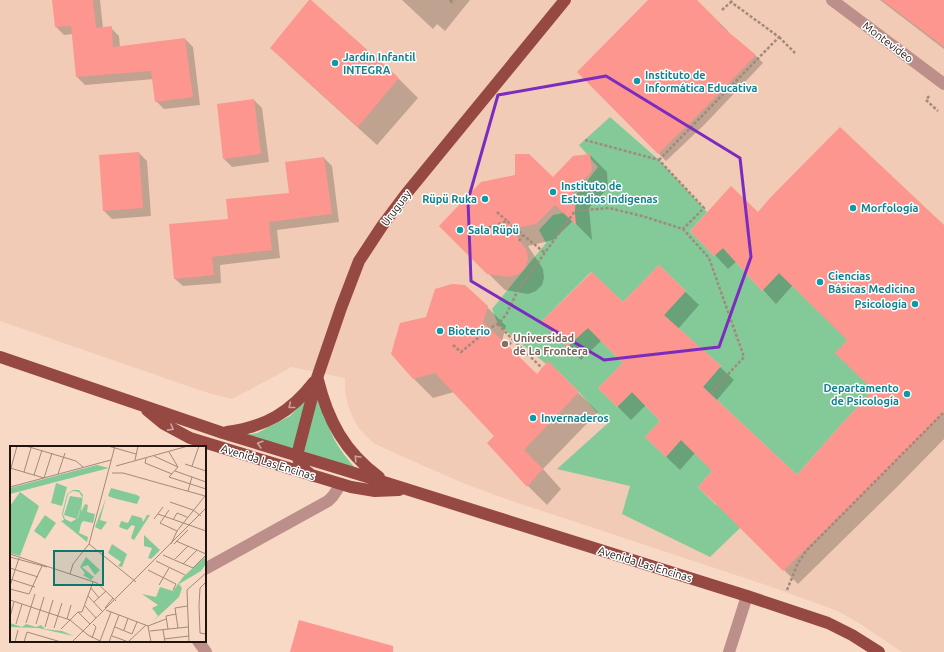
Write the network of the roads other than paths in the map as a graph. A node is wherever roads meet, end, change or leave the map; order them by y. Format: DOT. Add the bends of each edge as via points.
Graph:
graph roads {
  1 [pos="565,0"];
  2 [pos="832,0"];
  3 [pos="944,84"];
  4 [pos="0,357"];
  5 [pos="317,378"];
  6 [pos="140,405"];
  7 [pos="223,433"];
  8 [pos="297,455"];
  9 [pos="274,464"];
  10 [pos="313,476"];
  11 [pos="386,483"];
  12 [pos="341,484"];
  13 [pos="406,489"];
  14 [pos="206,568"];
  15 [pos="747,596"];
  16 [pos="199,642"];
  17 [pos="206,652"];
  18 [pos="729,652"];
  19 [pos="879,652"];
  1 -- 5 [label="main road, Uruguay" via="406,194 366,249 353,276"];
  2 -- 3 [label="street, Montevideo"];
  4 -- 6 [label="main road, Avenida Las Encinas"];
  5 -- 7 [label="main road, one-way" via="305,394 274,418 258,426"];
  5 -- 8 [label="main road, Uruguay"];
  11 -- 5 [label="main road, one-way" via="370,471 343,440 325,407"];
  6 -- 7 [label="main road, Avenida Las Encinas"];
  6 -- 9 [label="main road, Avenida Las Encinas, one-way" via="164,424 190,438"];
  8 -- 7 [label="main road, Avenida Las Encinas, one-way"];
  8 -- 9 [label="main road" via="286,464"];
  8 -- 10 [label="main road" via="303,469"];
  8 -- 11 [label="main road, Avenida Las Encinas"];
  9 -- 10 [label="main road, Avenida Las Encinas"];
  10 -- 12 [label="main road, Avenida Las Encinas"];
  11 -- 13 [label="main road, Avenida Las Encinas"];
  12 -- 13 [label="main road, Avenida Las Encinas" via="375,491"];
  12 -- 14 [label="street" via="328,501"];
  13 -- 15 [label="main road, Avenida Las Encinas"];
  15 -- 18 [label="street"];
  15 -- 19 [label="main road, Avenida Las Encinas" via="828,623"];
  16 -- 17 [label="street"];
}
